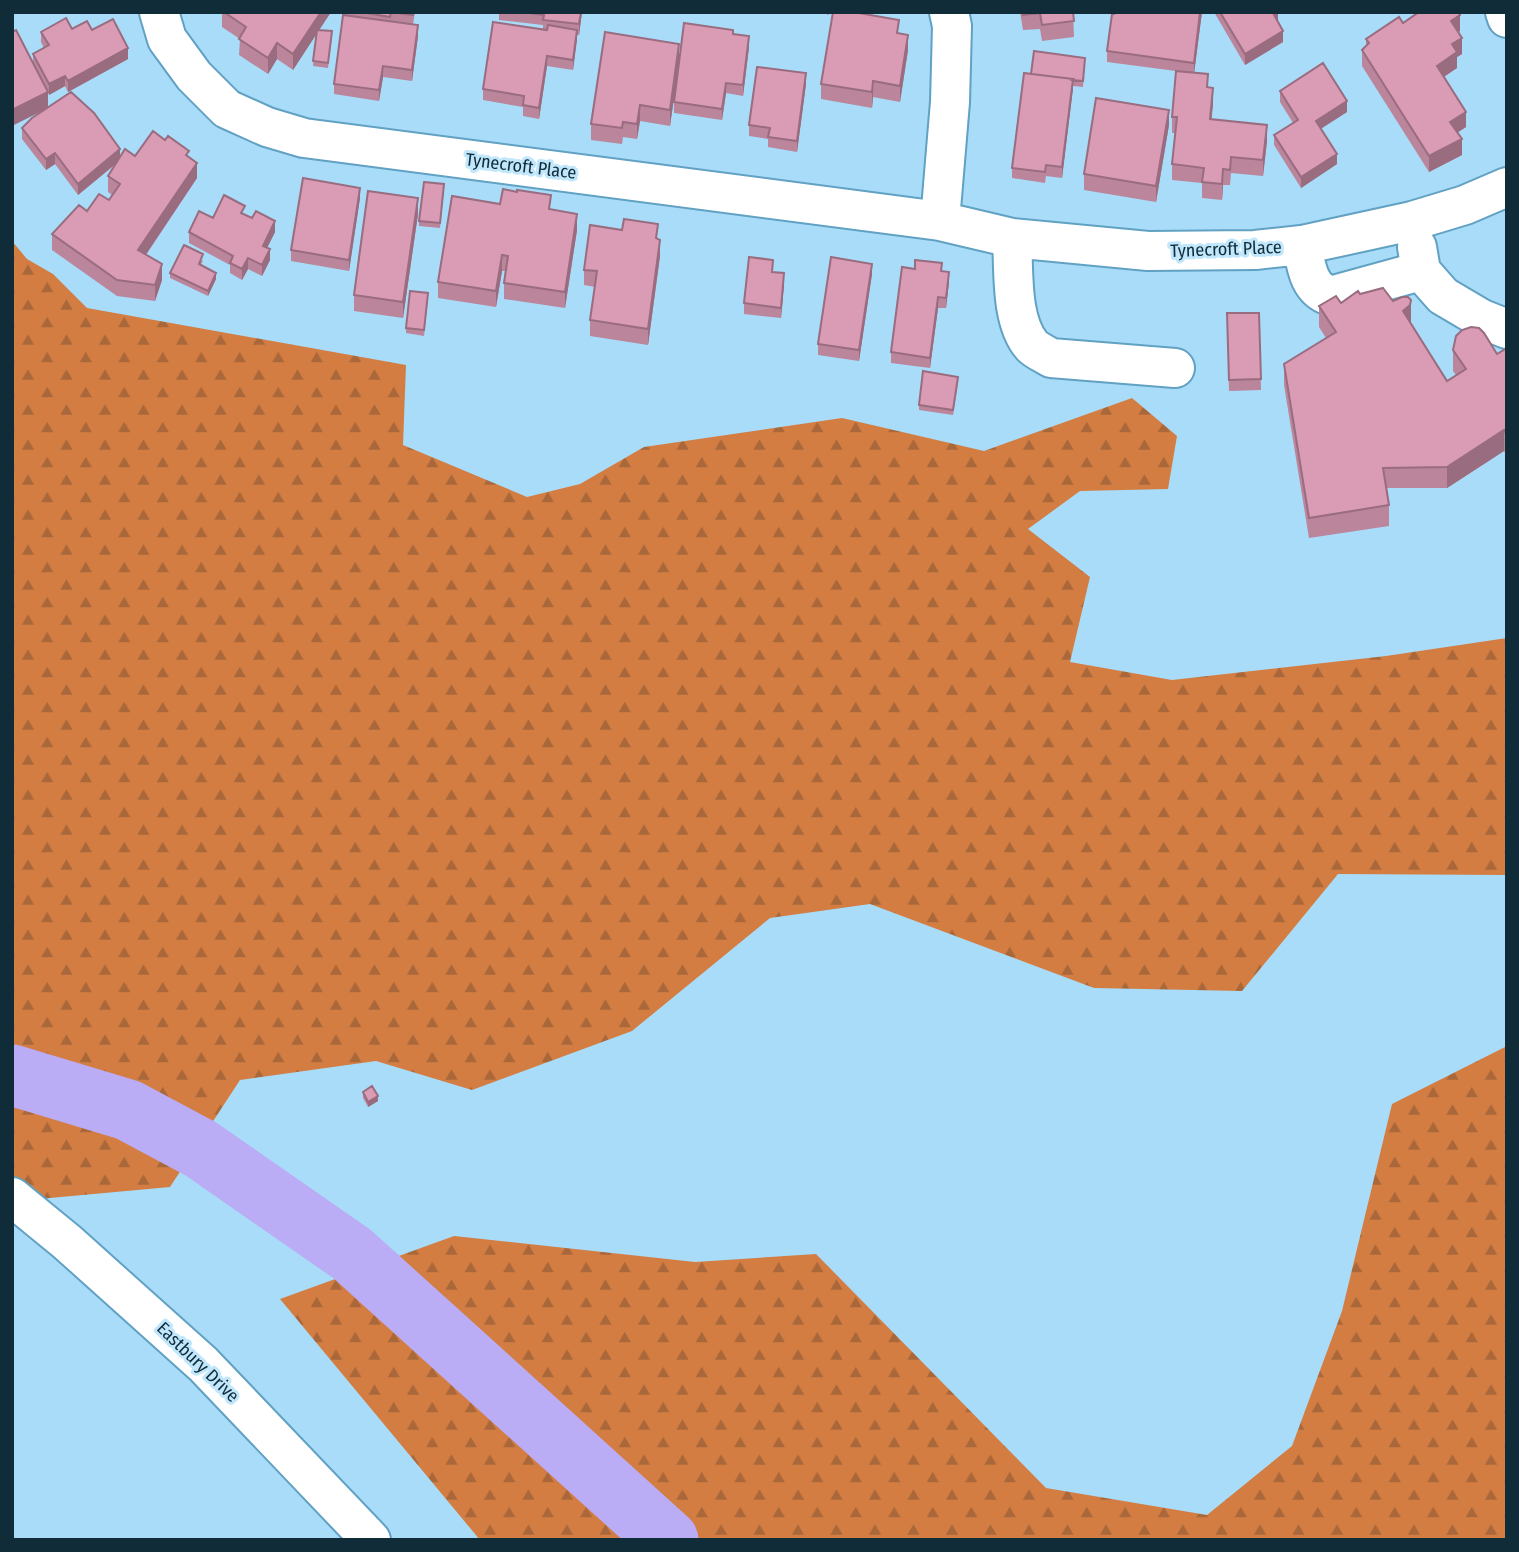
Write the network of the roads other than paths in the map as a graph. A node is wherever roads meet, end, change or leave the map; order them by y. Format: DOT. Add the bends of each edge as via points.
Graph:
graph roads {
  1 [pos="159,12"];
  2 [pos="949,12"];
  3 [pos="1505,12"];
  4 [pos="1507,18"];
  5 [pos="1500,200"];
  6 [pos="940,221"];
  7 [pos="1412,221"];
  8 [pos="1012,238"];
  9 [pos="1301,245"];
  10 [pos="1421,271"];
  11 [pos="1507,329"];
  12 [pos="1175,368"];
  13 [pos="12,1197"];
  14 [pos="371,1540"];
  1 -- 6 [label="street, Tynecroft Place" via="167,39 194,76 227,109 304,138"];
  2 -- 6 [label="street" via="950,102"];
  3 -- 4 [label="street"];
  5 -- 7 [label="street, Tynecroft Place"];
  6 -- 8 [label="street, Tynecroft Place"];
  7 -- 9 [label="street, Tynecroft Place"];
  7 -- 10 [label="street"];
  8 -- 9 [label="street, Tynecroft Place" via="1148,251"];
  8 -- 12 [label="street" via="1017,316 1034,348 1051,358"];
  9 -- 10 [label="street" via="1310,279 1322,294 1330,296"];
  10 -- 11 [label="street" via="1443,296"];
  13 -- 14 [label="street, Eastbury Drive" via="203,1364"];
}
